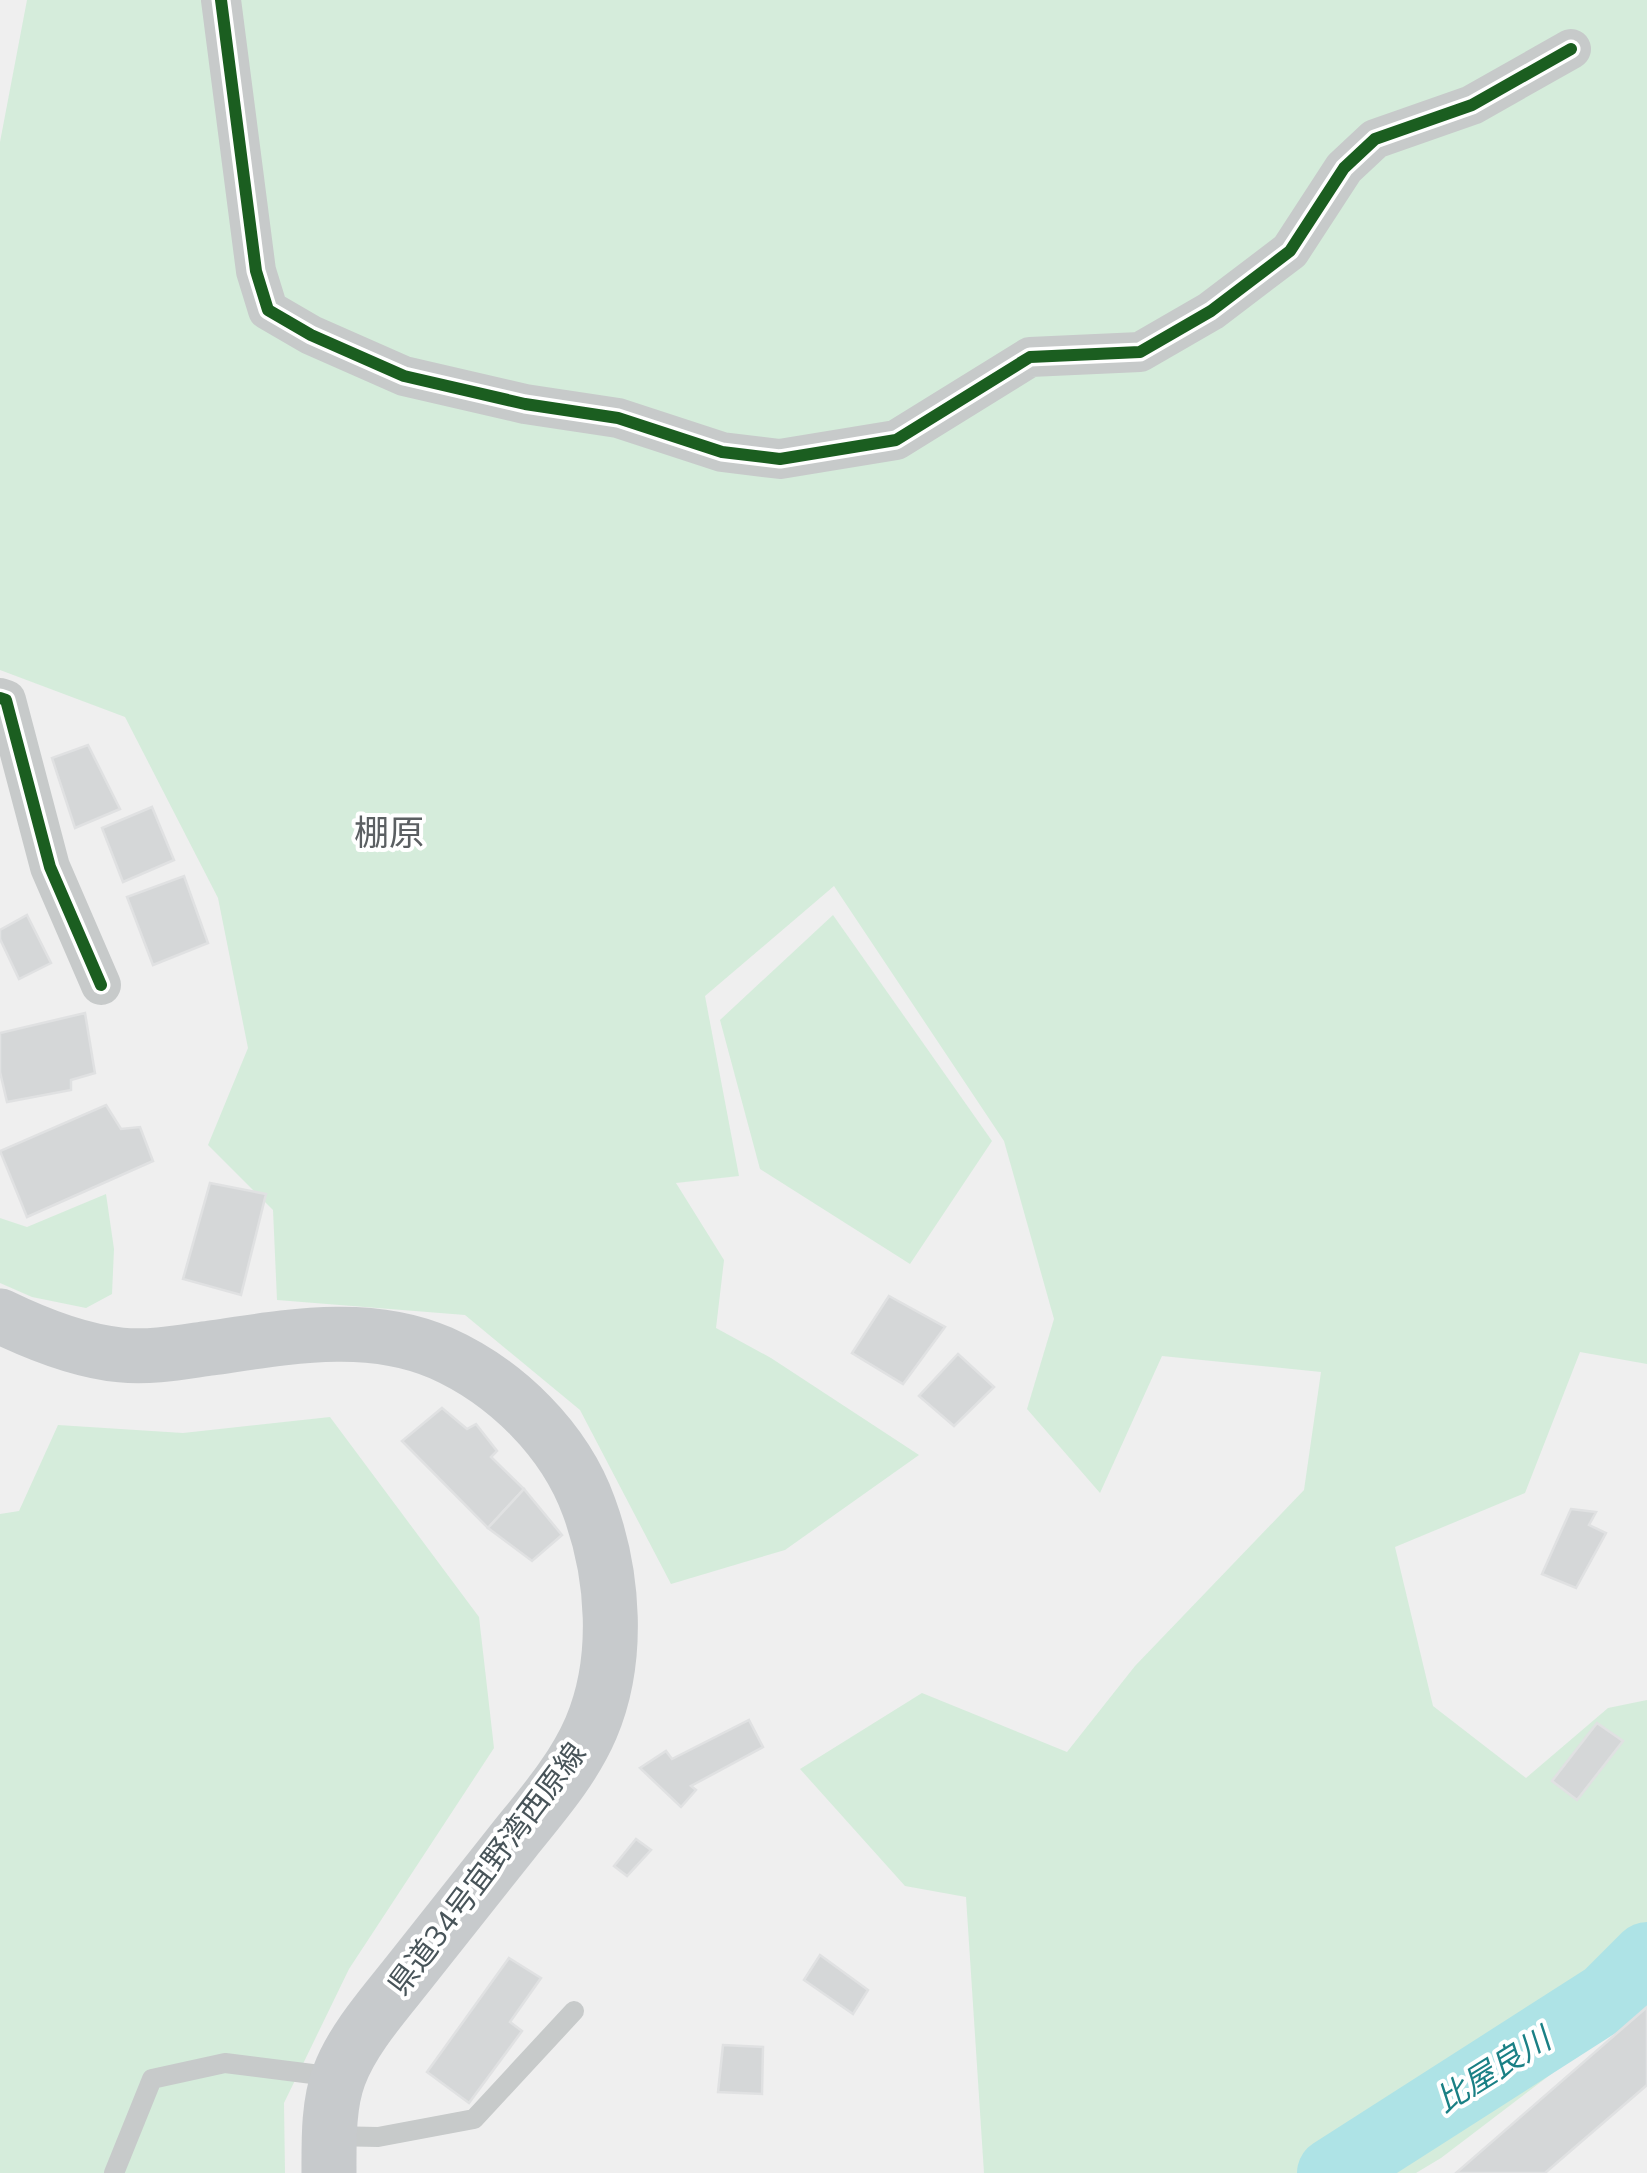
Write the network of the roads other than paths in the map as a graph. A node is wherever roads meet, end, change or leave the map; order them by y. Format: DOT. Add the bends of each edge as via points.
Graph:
graph roads {
  1 [pos="221,0"];
  2 [pos="1571,48"];
  3 [pos="0,698"];
  4 [pos="102,985"];
  5 [pos="0,1316"];
  6 [pos="574,2011"];
  7 [pos="338,2078"];
  8 [pos="329,2154"];
  9 [pos="114,2173"];
  1 -- 2 [label="street" via="256,271 268,310 404,376 618,418 722,452 780,459 896,440 1030,357 1140,352 1211,311 1290,250 1344,168 1375,139 1472,106"];
  3 -- 4 [label="street" via="6,700 50,867"];
  5 -- 7 [label="main road, 県道34号宜野湾西原線" via="120,1355 342,1332 414,1342 472,1369 524,1410 568,1463 585,1496 598,1530 610,1610 610,1653 591,1728 554,1790 390,1997"];
  6 -- 8 [label="lane" via="474,2120"];
  7 -- 8 [label="main road, 県道34号宜野湾西原線"];
  7 -- 9 [label="lane" via="225,2063 152,2079"];
}
